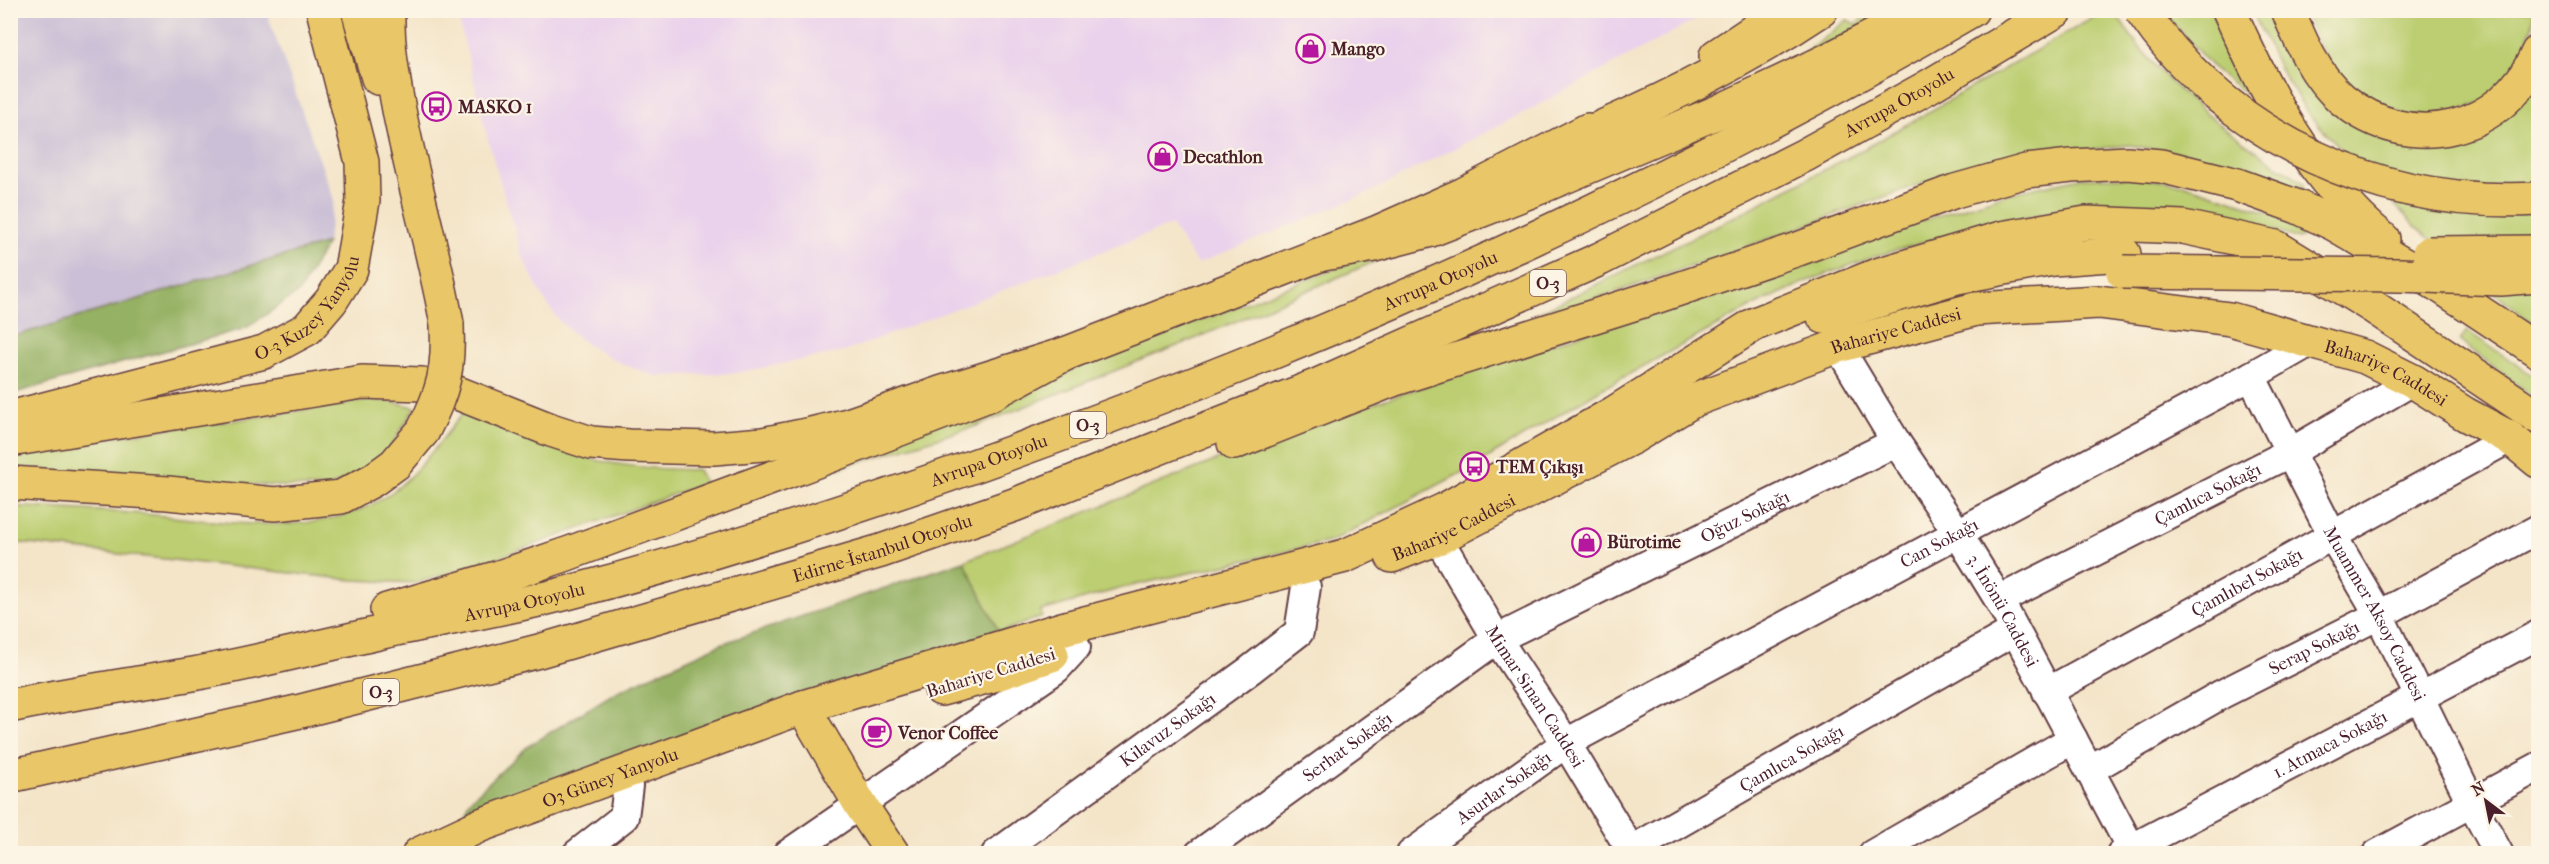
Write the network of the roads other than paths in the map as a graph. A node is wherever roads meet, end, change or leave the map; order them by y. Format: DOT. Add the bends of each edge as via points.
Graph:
graph roads {
  1 [pos="323,10"];
  2 [pos="358,10"];
  3 [pos="388,10"];
  4 [pos="1785,10"];
  5 [pos="1821,10"];
  6 [pos="1923,10"];
  7 [pos="1972,10"];
  8 [pos="2057,10"];
  9 [pos="2140,10"];
  10 [pos="2229,10"];
  11 [pos="2288,10"];
  12 [pos="2538,52"];
  13 [pos="1565,143"];
  14 [pos="412,176"];
  15 [pos="2538,199"];
  16 [pos="2538,252"];
  17 [pos="1318,255"];
  18 [pos="2123,263"];
  19 [pos="2538,276"];
  20 [pos="2440,286"];
  21 [pos="2310,342"];
  22 [pos="1838,346"];
  23 [pos="2538,351"];
  24 [pos="1065,354"];
  25 [pos="2251,376"];
  26 [pos="2413,381"];
  27 [pos="1651,390"];
  28 [pos="1694,400"];
  29 [pos="10,417"];
  30 [pos="2538,417"];
  31 [pos="2510,438"];
  32 [pos="10,440"];
  33 [pos="1896,442"];
  34 [pos="2291,452"];
  35 [pos="2538,461"];
  36 [pos="10,483"];
  37 [pos="1014,505"];
  38 [pos="2538,529"];
  39 [pos="1957,532"];
  40 [pos="2332,535"];
  41 [pos="1438,538"];
  42 [pos="1306,587"];
  43 [pos="1999,600"];
  44 [pos="2379,615"];
  45 [pos="2014,631"];
  46 [pos="2538,635"];
  47 [pos="1497,639"];
  48 [pos="1076,647"];
  49 [pos="147,680"];
  50 [pos="2047,693"];
  51 [pos="2419,698"];
  52 [pos="10,706"];
  53 [pos="807,715"];
  54 [pos="2073,739"];
  55 [pos="1566,743"];
  56 [pos="2538,767"];
  57 [pos="2091,769"];
  58 [pos="10,776"];
  59 [pos="628,786"];
  60 [pos="2470,802"];
  61 [pos="860,804"];
  62 [pos="1630,852"];
  63 [pos="2129,852"];
  64 [pos="418,854"];
  65 [pos="447,854"];
  66 [pos="577,854"];
  67 [pos="788,854"];
  68 [pos="893,854"];
  69 [pos="996,854"];
  70 [pos="1199,854"];
  71 [pos="1411,854"];
  72 [pos="1873,854"];
  73 [pos="2377,854"];
  74 [pos="2499,854"];
  1 -- 29 [label="main road, O-3 Kuzey Yanyolu" via="363,162 363,201 351,269 331,301 307,329 264,352"];
  2 -- 14 [label="main road" via="392,125"];
  3 -- 14 [label="main road" via="395,85"];
  4 -- 13 [label="main road" via="1748,37"];
  5 -- 13 [label="main road" via="1707,78 1638,113"];
  6 -- 17 [label="main road" via="1720,111 1531,191 1431,230"];
  7 -- 49 [label="main road, Avrupa Otoyolu / O-3" via="1803,106 1589,215 1266,357 1049,439 750,540 565,593 304,651"];
  8 -- 37 [label="main road, Avrupa Otoyolu / O-3" via="1805,155 1600,259 1397,352"];
  9 -- 15 [label="main road, bridge" via="2186,67 2225,102 2315,158 2392,186 2435,195"];
  10 -- 20 [label="main road" via="2284,118 2320,170 2380,236"];
  11 -- 12 [label="main road" via="2311,61 2342,98 2370,117 2404,129 2452,128 2473,121 2510,95"];
  13 -- 17 [label="main road" via="1464,194"];
  14 -- 36 [label="main road, bridge" via="439,282 448,352 445,382 423,431 395,464 341,497 275,504"];
  16 -- 18 [label="main road, bridge" via="2343,252"];
  17 -- 24 [label="main road"];
  18 -- 19 [label="main road, bridge" via="2501,279"];
  18 -- 27 [label="main road" via="2053,259 1957,277 1792,327"];
  18 -- 28 [label="main road" via="1976,290 1801,345"];
  20 -- 23 [label="main road"];
  20 -- 37 [label="main road" via="2334,224 2237,185 2162,166 2127,163 2026,171 1955,191 1666,293 1395,379 1108,489 1059,503"];
  21 -- 22 [label="main road, Bahariye Caddesi" via="2230,319 2099,302 1976,309"];
  21 -- 25 [label="street, Can Sokağı"];
  21 -- 26 [label="main road, Bahariye Caddesi" via="2365,357"];
  22 -- 28 [label="main road, Bahariye Caddesi"];
  22 -- 33 [label="street, 3. İnönü Caddesi"];
  24 -- 32 [label="main road" via="848,425 764,444 714,448 591,443 450,390 394,382 350,384"];
  24 -- 49 [label="main road" via="991,394 567,554 406,606 313,627"];
  25 -- 34 [label="street, Muammer Aksoy Caddesi"];
  25 -- 39 [label="street, Can Sokağı"];
  26 -- 31 [label="main road, Bahariye Caddesi"];
  26 -- 34 [label="street, Çamlıca Sokağı"];
  27 -- 30 [label="main road" via="1755,324 1877,275 2001,238 2086,223 2183,227 2276,247"];
  27 -- 53 [label="main road" via="1446,509 1345,556 1062,629"];
  28 -- 41 [label="main road, Bahariye Caddesi" via="1635,436"];
  31 -- 35 [label="main road, Bahariye Caddesi"];
  31 -- 40 [label="street, Çamlıbel Sokağı"];
  33 -- 39 [label="street, 3. İnönü Caddesi"];
  33 -- 47 [label="street, Oğuz Sokağı"];
  34 -- 40 [label="street, Muammer Aksoy Caddesi"];
  34 -- 43 [label="street, Çamlıca Sokağı"];
  37 -- 58 [label="main road, Edirne-İstanbul Otoyolu / O-3" via="881,551 539,651 373,694"];
  38 -- 44 [label="street, Serap Sokağı"];
  39 -- 43 [label="street, 3. İnönü Caddesi"];
  39 -- 55 [label="street, Can Sokağı"];
  40 -- 44 [label="street, Muammer Aksoy Caddesi"];
  40 -- 50 [label="street, Çamlıbel Sokağı"];
  41 -- 42 [label="main road, Bahariye Caddesi"];
  41 -- 47 [label="street, Mimar Sinan Caddesi"];
  42 -- 48 [label="main road, Bahariye Caddesi"];
  42 -- 69 [label="street, Kilavuz Sokağı" via="1299,632"];
  43 -- 45 [label="street, 3. İnönü Caddesi"];
  44 -- 51 [label="street, Muammer Aksoy Caddesi"];
  44 -- 57 [label="street, Serap Sokağı" via="2222,694"];
  45 -- 50 [label="street, 3. İnönü Caddesi"];
  45 -- 62 [label="street, Çamlıca Sokağı"];
  46 -- 51 [label="street, 1. Atmaca Sokağı"];
  47 -- 55 [label="street, Mimar Sinan Caddesi"];
  47 -- 70 [label="street, Serhat Sokağı"];
  48 -- 53 [label="main road, Bahariye Caddesi" via="997,674"];
  48 -- 61 [label="street" via="1056,669"];
  49 -- 52 [label="main road, Avrupa Otoyolu / O-3"];
  50 -- 54 [label="street, 3. İnönü Caddesi"];
  51 -- 60 [label="street, Muammer Aksoy Caddesi"];
  51 -- 63 [label="street, 1. Atmaca Sokağı"];
  53 -- 59 [label="main road, Bahariye Caddesi"];
  53 -- 61 [label="main road"];
  53 -- 64 [label="main road, O3 Güney Yanyolu" via="481,825"];
  54 -- 57 [label="street, 3. İnönü Caddesi"];
  54 -- 72 [label="street"];
  55 -- 62 [label="street, Mimar Sinan Caddesi"];
  55 -- 71 [label="street, Asurlar Sokağı"];
  56 -- 60 [label="street"];
  57 -- 63 [label="street, 3. İnönü Caddesi"];
  59 -- 65 [label="main road, Bahariye Caddesi" via="508,827"];
  59 -- 66 [label="street" via="624,817"];
  60 -- 73 [label="street"];
  60 -- 74 [label="street, Muammer Aksoy Caddesi"];
  61 -- 67 [label="street"];
  61 -- 68 [label="main road"];
}
